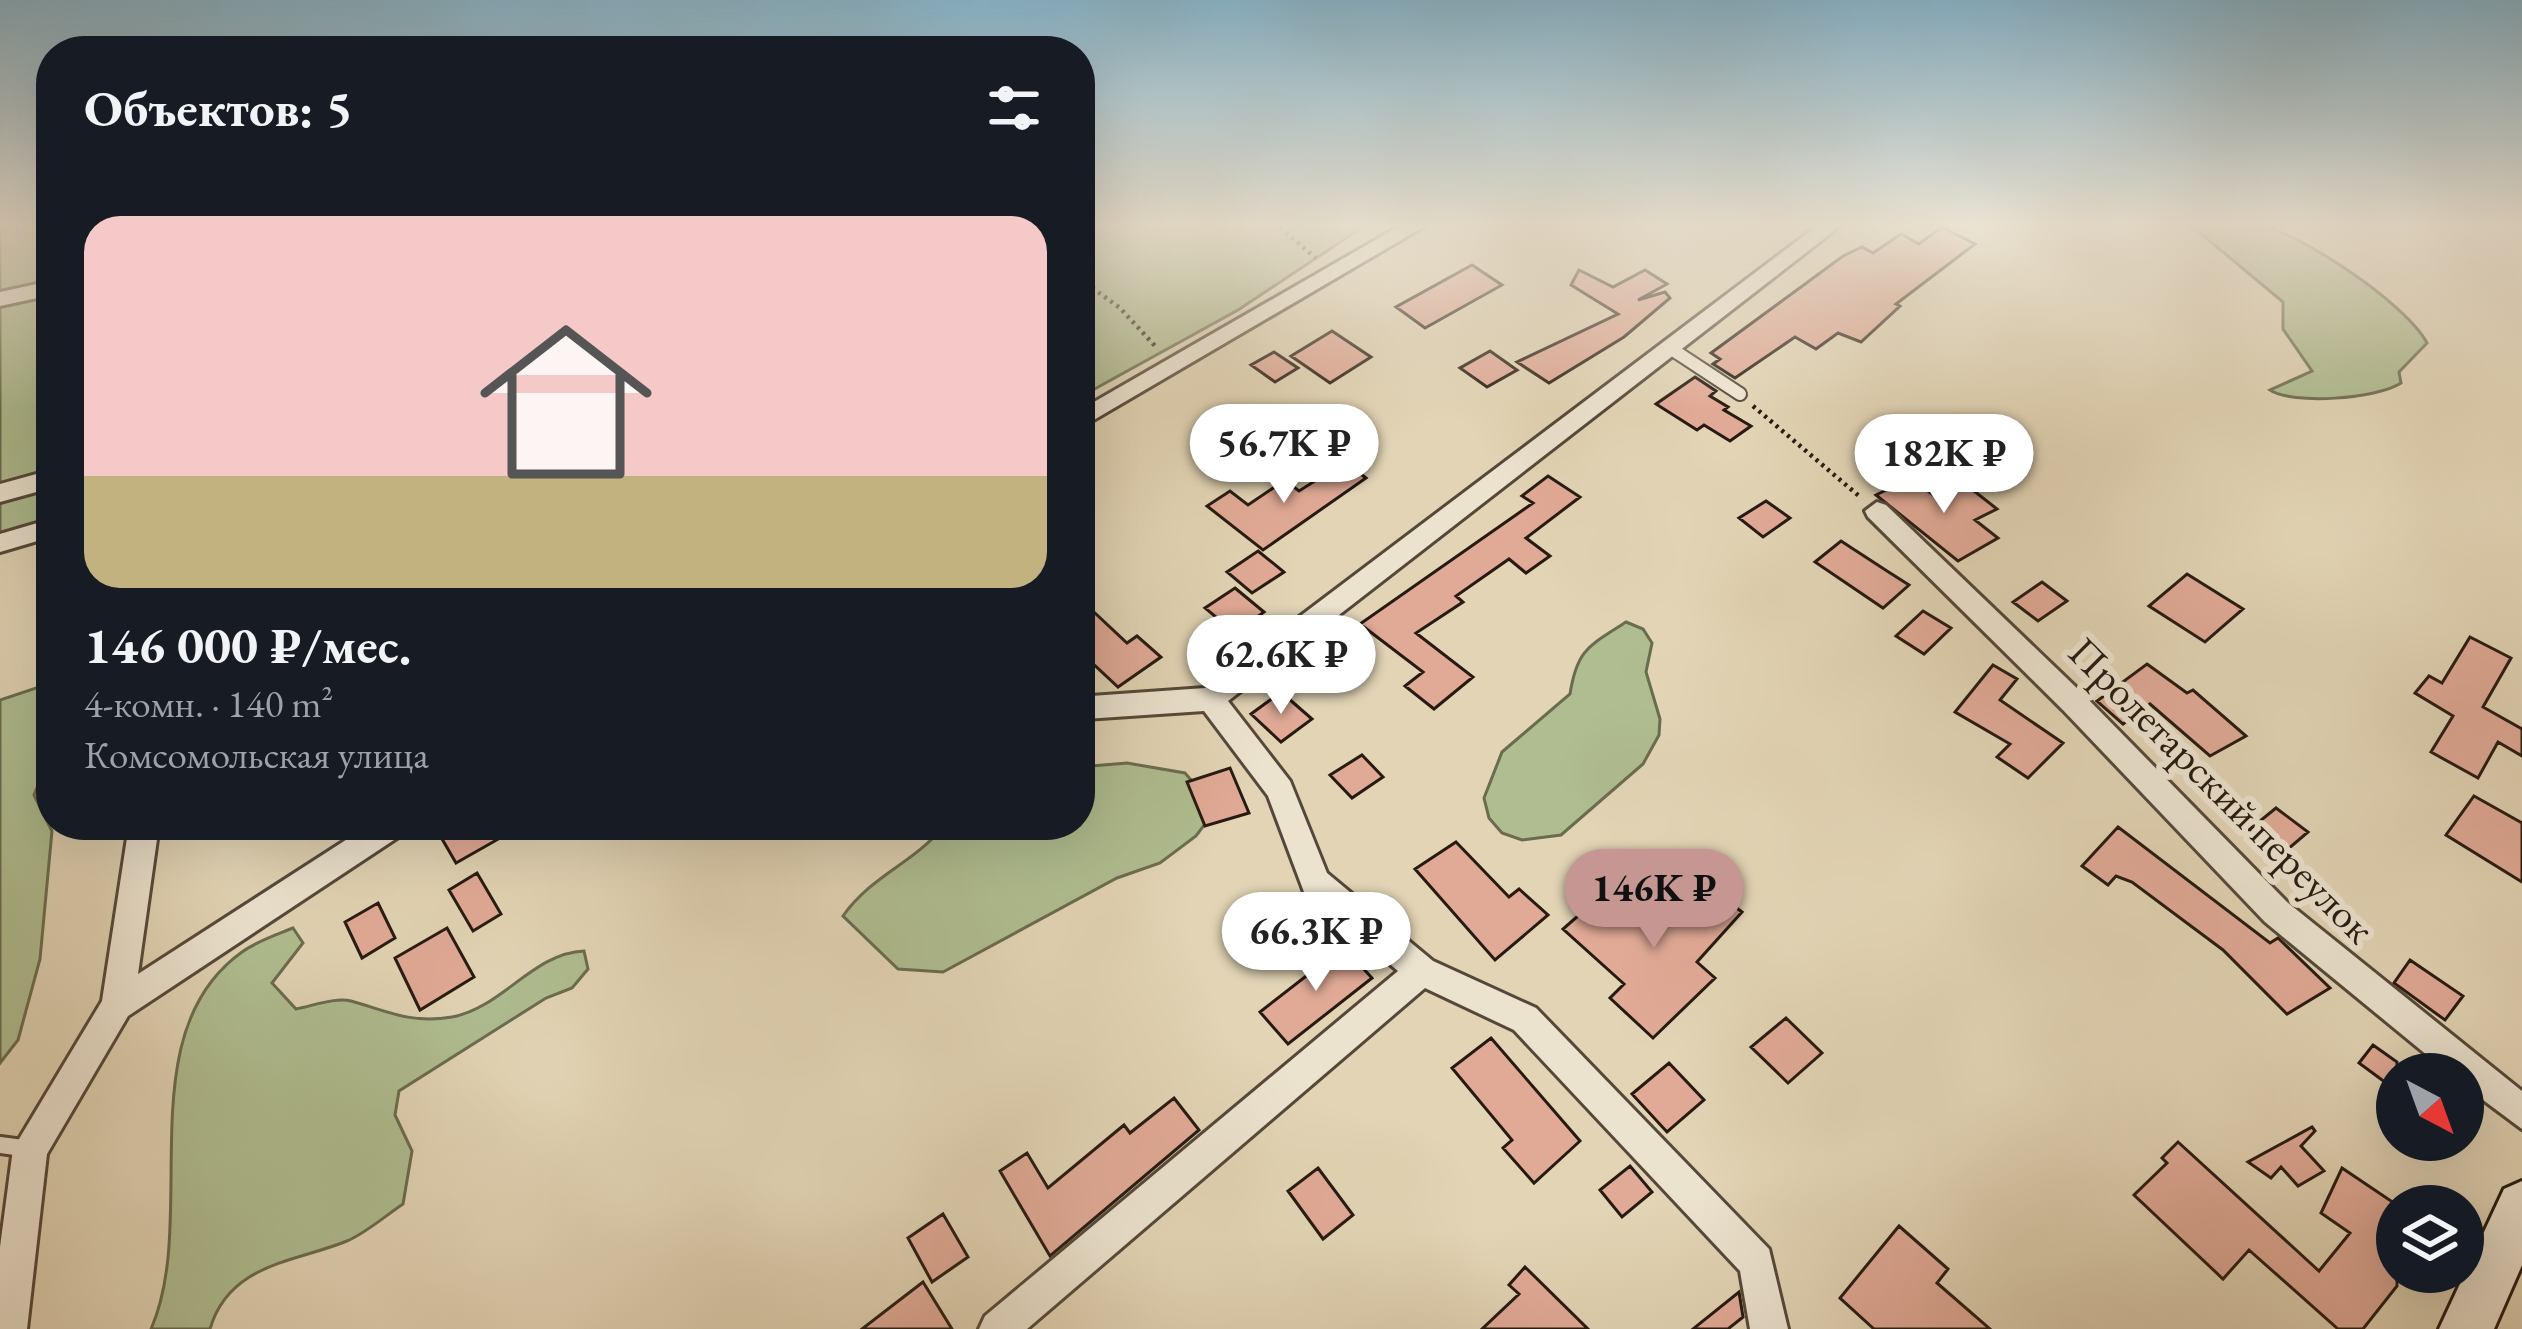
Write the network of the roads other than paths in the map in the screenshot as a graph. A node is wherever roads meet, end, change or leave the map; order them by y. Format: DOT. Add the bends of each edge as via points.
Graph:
graph roads {
  1 [pos="1313,285"];
  2 [pos="1753,285"];
  3 [pos="36,291"];
  4 [pos="0,299"];
  5 [pos="1670,348"];
  6 [pos="1740,394"];
  7 [pos="1095,411"];
  8 [pos="36,483"];
  9 [pos="0,493"];
  10 [pos="1877,511"];
  11 [pos="36,532"];
  12 [pos="0,543"];
  13 [pos="1211,699"];
  14 [pos="1095,707"];
  15 [pos="142,840"];
  16 [pos="370,840"];
  17 [pos="1422,971"];
  18 [pos="117,1005"];
  19 [pos="2522,1112"];
  20 [pos="15,1147"];
  21 [pos="2522,1207"];
  22 [pos="8,1329"];
  23 [pos="998,1329"];
  24 [pos="1769,1329"];
  25 [pos="2466,1329"];
  1 -- 7 [label="street"];
  2 -- 5 [label="street"];
  3 -- 4 [label="street"];
  5 -- 6 [label="lane"];
  5 -- 13 [label="street"];
  8 -- 9 [label="street"];
  10 -- 19 [label="street, Пролетарский переулок" via="2276,912"];
  11 -- 12 [label="street"];
  13 -- 14 [label="street"];
  13 -- 17 [label="street" via="1280,790 1315,882"];
  15 -- 18 [label="street"];
  16 -- 18 [label="street"];
  17 -- 23 [label="street"];
  17 -- 24 [label="street" via="1525,1019 1756,1262"];
  18 -- 20 [label="street"];
  20 -- 22 [label="street"];
  21 -- 25 [label="street"];
}
